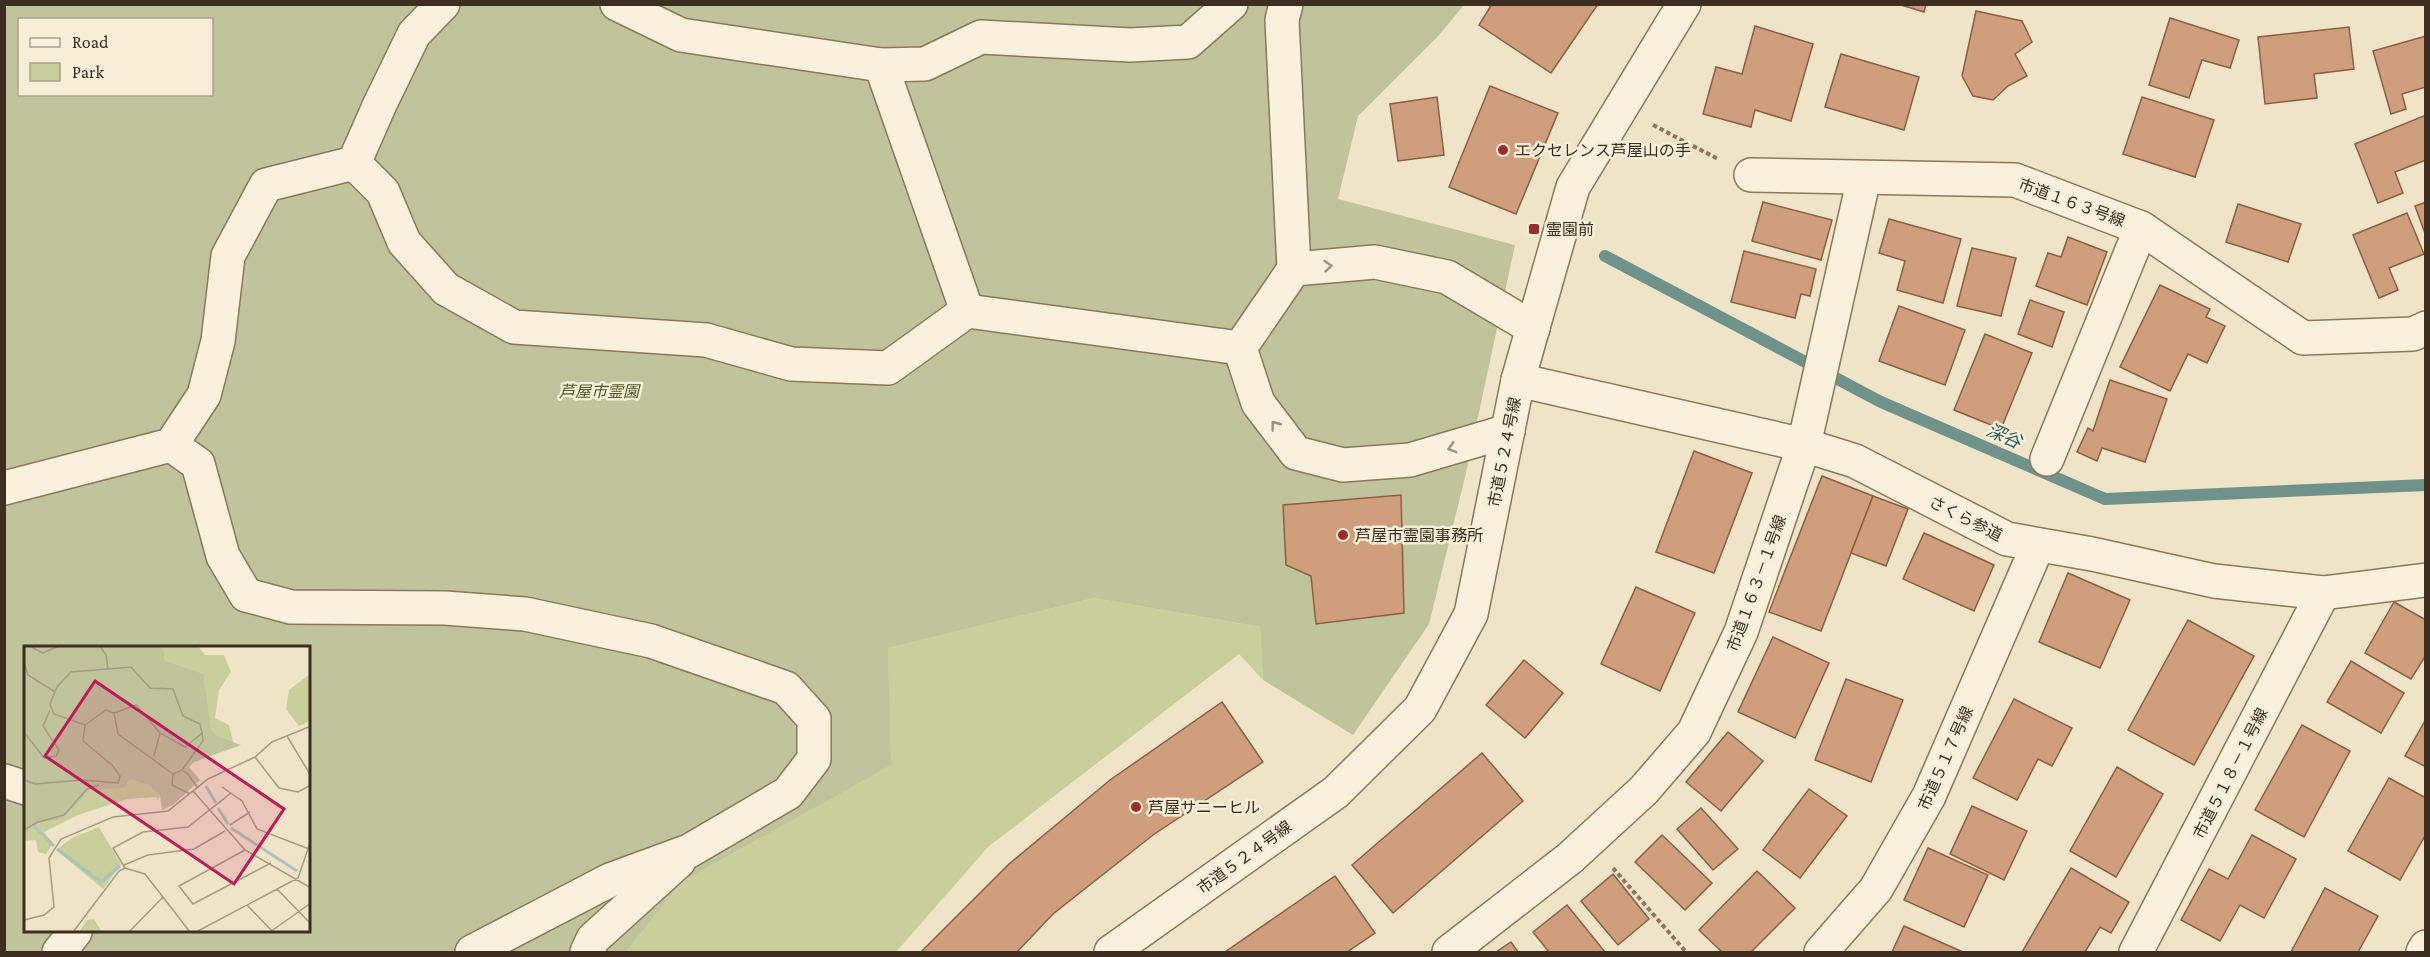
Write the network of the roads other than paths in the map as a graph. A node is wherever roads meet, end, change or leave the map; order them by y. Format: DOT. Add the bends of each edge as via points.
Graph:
graph roads {
  1 [pos="443,4"];
  2 [pos="617,4"];
  3 [pos="1231,4"];
  4 [pos="1286,4"];
  5 [pos="1684,4"];
  6 [pos="881,65"];
  7 [pos="354,163"];
  8 [pos="1751,175"];
  9 [pos="1864,177"];
  10 [pos="2141,228"];
  11 [pos="1294,268"];
  12 [pos="968,311"];
  13 [pos="1533,328"];
  14 [pos="2426,328"];
  15 [pos="1240,348"];
  16 [pos="1518,380"];
  17 [pos="1508,431"];
  18 [pos="171,445"];
  19 [pos="1804,445"];
  20 [pos="2047,459"];
  21 [pos="4,488"];
  22 [pos="2038,545"];
  23 [pos="2426,580"];
  24 [pos="2323,593"];
  25 [pos="4,781"];
  26 [pos="24,787"];
  27 [pos="689,851"];
  28 [pos="74,933"];
  29 [pos="2426,947"];
  30 [pos="59,952"];
  31 [pos="472,952"];
  32 [pos="587,952"];
  33 [pos="1111,952"];
  34 [pos="1449,952"];
  35 [pos="1821,952"];
  36 [pos="2136,952"];
  37 [pos="2423,952"];
  1 -- 7 [label="street" via="414,34"];
  2 -- 6 [label="street" via="681,35"];
  3 -- 6 [label="street" via="1188,42 1130,45 981,37 925,64"];
  4 -- 11 [label="street" via="1282,20"];
  5 -- 13 [label="street, 市道５２４号線" via="1573,187"];
  6 -- 12 [label="street"];
  7 -- 12 [label="street" via="383,192 404,242 446,289 514,327 706,340 791,364 888,368"];
  7 -- 18 [label="street" via="266,184 228,256 218,341 204,395"];
  8 -- 9 [label="street, 市道１６３号線"];
  9 -- 10 [label="street, 市道１６３号線" via="2015,180"];
  9 -- 19 [label="street, 市道１６３－１号線"];
  10 -- 14 [label="street, 市道１６３号線" via="2303,338 2413,334"];
  10 -- 20 [label="street"];
  11 -- 13 [label="street, one-way" via="1375,262 1447,277"];
  11 -- 15 [label="street"];
  12 -- 15 [label="street"];
  13 -- 16 [label="street, 市道５２４号線"];
  17 -- 15 [label="street, one-way" via="1410,460 1343,465 1296,453 1258,403"];
  16 -- 17 [label="street, 市道５２４号線"];
  16 -- 19 [label="street, さくら参道"];
  17 -- 33 [label="street, 市道５２４号線" via="1471,614 1420,709 1336,792"];
  18 -- 21 [label="street"];
  18 -- 27 [label="street" via="198,464 223,556 246,595 291,607 445,608 525,614 651,640 786,688 814,719 814,759 788,793"];
  19 -- 22 [label="street, さくら参道" via="1855,461 2007,539"];
  19 -- 34 [label="street, 市道１６３－１号線" via="1741,632 1694,732 1644,790 1570,858"];
  22 -- 24 [label="street, さくら参道" via="2214,581"];
  22 -- 35 [label="street, 市道５１７号線" via="1929,796 1876,889"];
  23 -- 24 [label="street, さくら参道"];
  24 -- 36 [label="street, 市道５１８－１号線"];
  25 -- 26 [label="street"];
  27 -- 31 [label="street" via="610,880"];
  27 -- 32 [label="street" via="593,939"];
  28 -- 30 [label="street"];
  29 -- 37 [label="street"];
}
